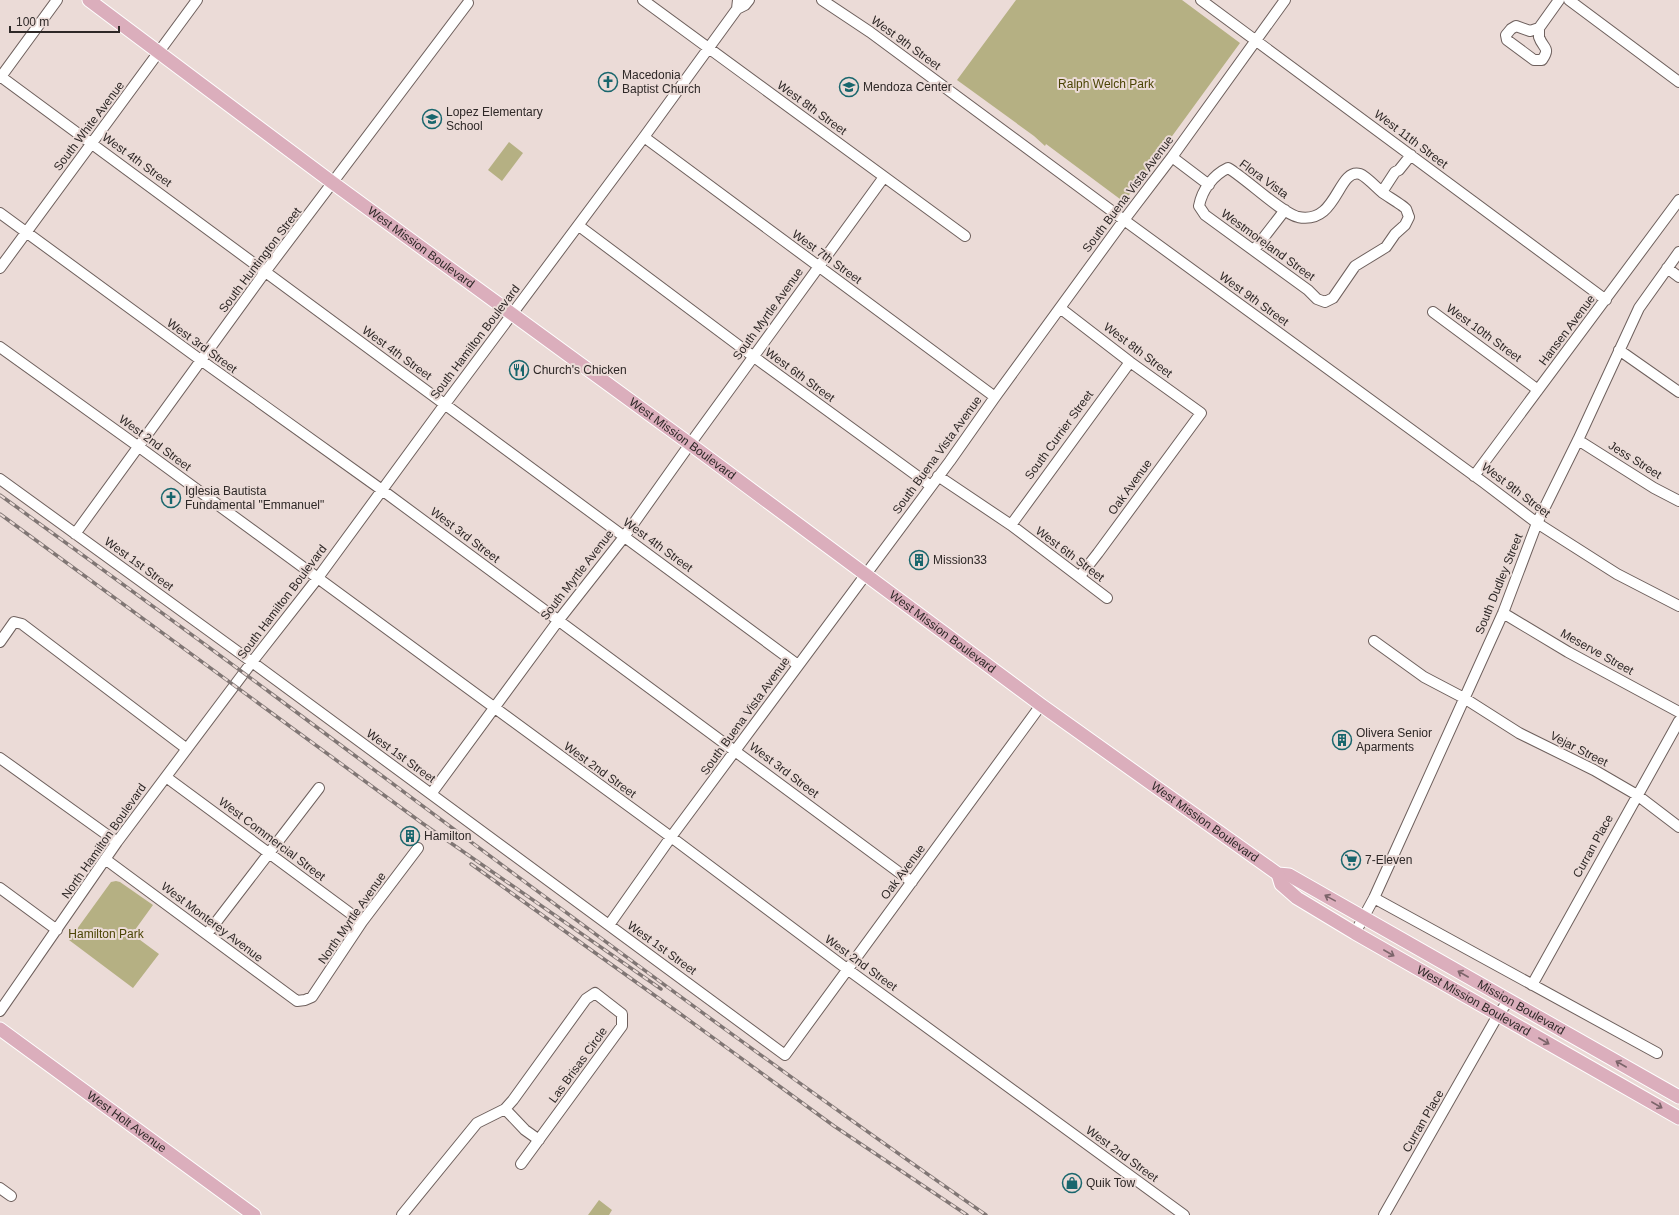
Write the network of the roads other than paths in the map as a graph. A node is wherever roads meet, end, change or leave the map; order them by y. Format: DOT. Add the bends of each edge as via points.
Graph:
graph roads {
  1 [pos="57,0"];
  2 [pos="89,0"];
  3 [pos="197,0"];
  4 [pos="643,0"];
  5 [pos="749,0"];
  6 [pos="822,0"];
  7 [pos="1201,0"];
  8 [pos="1285,0"];
  9 [pos="1559,0"];
  10 [pos="1570,0"];
  11 [pos="468,3"];
  12 [pos="738,4"];
  13 [pos="1539,28"];
  14 [pos="1256,40"];
  15 [pos="708,48"];
  16 [pos="159,53"];
  17 [pos="0,77"];
  18 [pos="1679,82"];
  19 [pos="644,137"];
  20 [pos="92,144"];
  21 [pos="1411,155"];
  22 [pos="1172,157"];
  23 [pos="884,177"];
  24 [pos="333,183"];
  25 [pos="1209,185"];
  26 [pos="1382,192"];
  27 [pos="1679,200"];
  28 [pos="1285,210"];
  29 [pos="0,213"];
  30 [pos="1124,220"];
  31 [pos="579,226"];
  32 [pos="26,233"];
  33 [pos="965,236"];
  34 [pos="1254,250"];
  35 [pos="1679,252"];
  36 [pos="818,267"];
  37 [pos="0,268"];
  38 [pos="1667,268"];
  39 [pos="266,272"];
  40 [pos="1679,277"];
  41 [pos="1606,300"];
  42 [pos="1060,308"];
  43 [pos="1433,312"];
  44 [pos="511,315"];
  45 [pos="0,347"];
  46 [pos="1619,350"];
  47 [pos="754,357"];
  48 [pos="202,362"];
  49 [pos="1130,362"];
  50 [pos="1538,390"];
  51 [pos="1679,392"];
  52 [pos="995,397"];
  53 [pos="445,404"];
  54 [pos="1201,413"];
  55 [pos="1578,440"];
  56 [pos="690,444"];
  57 [pos="139,447"];
  58 [pos="938,476"];
  59 [pos="1474,476"];
  60 [pos="0,479"];
  61 [pos="931,486"];
  62 [pos="382,490"];
  63 [pos="1679,501"];
  64 [pos="1537,523"];
  65 [pos="1011,525"];
  66 [pos="76,534"];
  67 [pos="624,536"];
  68 [pos="865,574"];
  69 [pos="1080,576"];
  70 [pos="317,579"];
  71 [pos="1107,598"];
  72 [pos="1679,606"];
  73 [pos="1503,613"];
  74 [pos="558,620"];
  75 [pos="1374,641"];
  76 [pos="0,642"];
  77 [pos="252,662"];
  78 [pos="798,665"];
  79 [pos="232,689"];
  80 [pos="1464,698"];
  81 [pos="1041,705"];
  82 [pos="494,708"];
  83 [pos="1679,712"];
  84 [pos="1679,721"];
  85 [pos="187,748"];
  86 [pos="736,751"];
  87 [pos="0,758"];
  88 [pos="166,777"];
  89 [pos="319,788"];
  90 [pos="431,794"];
  91 [pos="1637,795"];
  92 [pos="1679,827"];
  93 [pos="671,837"];
  94 [pos="117,842"];
  95 [pos="418,848"];
  96 [pos="268,853"];
  97 [pos="105,859"];
  98 [pos="1278,874"];
  99 [pos="912,882"];
  100 [pos="0,888"];
  101 [pos="1374,898"];
  102 [pos="1364,917"];
  103 [pos="362,922"];
  104 [pos="608,925"];
  105 [pos="57,930"];
  106 [pos="1355,933"];
  107 [pos="207,934"];
  108 [pos="847,969"];
  109 [pos="1532,985"];
  110 [pos="305,1000"];
  111 [pos="1509,1000"];
  112 [pos="0,1011"];
  113 [pos="1498,1015"];
  114 [pos="0,1029"];
  115 [pos="785,1054"];
  116 [pos="1657,1054"];
  117 [pos="1679,1097"];
  118 [pos="505,1109"];
  119 [pos="1679,1118"];
  120 [pos="539,1140"];
  121 [pos="522,1164"];
  122 [pos="0,1188"];
  123 [pos="11,1196"];
  124 [pos="254,1215"];
  125 [pos="402,1215"];
  126 [pos="1184,1215"];
  127 [pos="1384,1215"];
  1 -- 17 [label="street"];
  2 -- 16 [label="main road, West Mission Boulevard"];
  3 -- 16 [label="street, South White Avenue"];
  4 -- 15 [label="street, West 8th Street"];
  5 -- 12 [label="street, South Hamilton Boulevard" via="745,5"];
  6 -- 30 [label="street, West 9th Street" via="870,32"];
  7 -- 14 [label="street, West 11th Street"];
  8 -- 14 [label="street, South Buena Vista Avenue"];
  9 -- 13 [label="street"];
  10 -- 18 [label="street"];
  11 -- 24 [label="street, South Huntington Street"];
  12 -- 15 [label="street, South Hamilton Boulevard"];
  14 -- 21 [label="street, West 11th Street"];
  14 -- 22 [label="street, South Buena Vista Avenue"];
  15 -- 19 [label="street, South Hamilton Boulevard"];
  15 -- 23 [label="street, West 8th Street"];
  16 -- 20 [label="street, South White Avenue"];
  16 -- 24 [label="main road, West Mission Boulevard"];
  17 -- 20 [label="street, West 4th Street"];
  19 -- 31 [label="street, South Hamilton Boulevard"];
  19 -- 36 [label="street, West 7th Street"];
  20 -- 32 [label="street, South White Avenue"];
  20 -- 39 [label="street, West 4th Street"];
  21 -- 26 [label="street" via="1389,179 1390,182"];
  21 -- 41 [label="street, West 11th Street"];
  22 -- 25 [label="street"];
  22 -- 30 [label="street, South Buena Vista Avenue"];
  23 -- 33 [label="street, West 8th Street"];
  23 -- 36 [label="street, South Myrtle Avenue"];
  24 -- 39 [label="street, South Huntington Street"];
  24 -- 44 [label="main road, West Mission Boulevard"];
  25 -- 28 [label="street, Flora Vista" via="1219,172 1228,168"];
  25 -- 34 [label="street, Westmoreland Street" via="1201,197 1199,206 1205,215"];
  26 -- 28 [label="street, Flora Vista" via="1361,174 1352,174 1345,179 1340,191 1321,214 1297,217"];
  26 -- 34 [label="street, Westmoreland Street" via="1406,208 1409,217 1386,247 1355,266 1333,298 1325,302 1317,299"];
  27 -- 41 [label="street, Hansen Avenue"];
  28 -- 34 [label="street"];
  29 -- 32 [label="street, West 3rd Street"];
  30 -- 42 [label="street, South Buena Vista Avenue"];
  30 -- 59 [label="street, West 9th Street"];
  31 -- 44 [label="street, South Hamilton Boulevard"];
  31 -- 47 [label="street, West 6th Street"];
  32 -- 37 [label="street, South White Avenue"];
  32 -- 48 [label="street, West 3rd Street"];
  35 -- 38 [label="street, South Dudley Street"];
  36 -- 47 [label="street, South Myrtle Avenue"];
  36 -- 52 [label="street, West 7th Street"];
  38 -- 40 [label="street"];
  38 -- 46 [label="street, South Dudley Street" via="1639,308"];
  39 -- 48 [label="street, South Huntington Street"];
  39 -- 53 [label="street, West 4th Street"];
  41 -- 50 [label="street, Hansen Avenue"];
  42 -- 49 [label="street, West 8th Street"];
  42 -- 52 [label="street, South Buena Vista Avenue"];
  43 -- 50 [label="street, West 10th Street"];
  44 -- 53 [label="street, South Hamilton Boulevard"];
  44 -- 56 [label="main road, West Mission Boulevard"];
  45 -- 57 [label="street, West 2nd Street"];
  46 -- 51 [label="street"];
  46 -- 55 [label="street, South Dudley Street"];
  47 -- 56 [label="street, South Myrtle Avenue"];
  47 -- 61 [label="street, West 6th Street"];
  48 -- 57 [label="street, South Huntington Street"];
  48 -- 62 [label="street, West 3rd Street"];
  49 -- 54 [label="street, West 8th Street"];
  49 -- 65 [label="street, South Currier Street"];
  50 -- 59 [label="street, Hansen Avenue"];
  52 -- 58 [label="street, South Buena Vista Avenue"];
  53 -- 62 [label="street, South Hamilton Boulevard"];
  53 -- 67 [label="street, West 4th Street"];
  54 -- 69 [label="street, Oak Avenue"];
  55 -- 63 [label="street, Jess Street"];
  55 -- 64 [label="street, South Dudley Street"];
  56 -- 67 [label="street, South Myrtle Avenue"];
  56 -- 68 [label="main road, West Mission Boulevard"];
  57 -- 66 [label="street, South Huntington Street"];
  57 -- 70 [label="street, West 2nd Street"];
  58 -- 61 [label="street, South Buena Vista Avenue"];
  58 -- 65 [label="street, West 6th Street"];
  59 -- 64 [label="street, West 9th Street"];
  60 -- 66 [label="street, West 1st Street"];
  61 -- 68 [label="street, South Buena Vista Avenue"];
  62 -- 70 [label="street, South Hamilton Boulevard"];
  62 -- 74 [label="street, West 3rd Street"];
  64 -- 72 [label="street, West 9th Street" via="1617,574"];
  64 -- 73 [label="street, South Dudley Street"];
  65 -- 69 [label="street, West 6th Street"];
  66 -- 77 [label="street, West 1st Street"];
  67 -- 74 [label="street, South Myrtle Avenue"];
  67 -- 78 [label="street, West 4th Street"];
  68 -- 78 [label="street, South Buena Vista Avenue"];
  68 -- 81 [label="main road, West Mission Boulevard"];
  69 -- 71 [label="street, West 6th Street"];
  70 -- 77 [label="street, South Hamilton Boulevard"];
  70 -- 82 [label="street, West 2nd Street"];
  73 -- 80 [label="street, South Dudley Street"];
  73 -- 83 [label="street, Meserve Street" via="1568,652"];
  74 -- 82 [label="street, South Myrtle Avenue"];
  74 -- 86 [label="street, West 3rd Street"];
  75 -- 80 [label="street, Vejar Street" via="1424,677"];
  76 -- 85 [label="street" via="14,622 22,624"];
  77 -- 79 [label="street, South Hamilton Boulevard"];
  77 -- 90 [label="street, West 1st Street"];
  78 -- 86 [label="street, South Buena Vista Avenue"];
  79 -- 85 [label="street, North Hamilton Boulevard"];
  80 -- 91 [label="street, Vejar Street" via="1519,733 1594,770"];
  80 -- 101 [label="street, South Dudley Street"];
  81 -- 98 [label="main road, West Mission Boulevard"];
  81 -- 99 [label="street, Oak Avenue"];
  82 -- 90 [label="street, South Myrtle Avenue"];
  82 -- 93 [label="street, West 2nd Street"];
  84 -- 91 [label="street, Curran Place"];
  85 -- 88 [label="street, North Hamilton Boulevard"];
  86 -- 93 [label="street, South Buena Vista Avenue"];
  86 -- 99 [label="street, West 3rd Street"];
  87 -- 94 [label="street"];
  88 -- 94 [label="street, North Hamilton Boulevard"];
  88 -- 96 [label="street, West Commercial Street"];
  89 -- 96 [label="street"];
  90 -- 104 [label="street, West 1st Street"];
  91 -- 92 [label="street, Vejar Street"];
  91 -- 109 [label="street, Curran Place"];
  93 -- 104 [label="street, South Buena Vista Avenue"];
  93 -- 108 [label="street, West 2nd Street"];
  94 -- 97 [label="street, North Hamilton Boulevard"];
  95 -- 103 [label="street, North Myrtle Avenue"];
  96 -- 103 [label="street, West Commercial Street"];
  96 -- 107 [label="street"];
  97 -- 105 [label="street, North Hamilton Boulevard"];
  97 -- 107 [label="street, West Monterey Avenue"];
  102 -- 98 [label="main road, West Mission Boulevard, one-way" via="1290,875"];
  98 -- 106 [label="main road, West Mission Boulevard" via="1280,884 1297,898"];
  99 -- 108 [label="street, Oak Avenue"];
  100 -- 105 [label="street"];
  101 -- 102 [label="street, South Dudley Street"];
  101 -- 109 [label="street"];
  102 -- 106 [label="street, South Dudley Street"];
  111 -- 102 [label="main road, Mission Boulevard, one-way"];
  103 -- 110 [label="street, North Myrtle Avenue" via="312,997"];
  104 -- 115 [label="street, West 1st Street"];
  105 -- 112 [label="street, North Hamilton Boulevard"];
  106 -- 113 [label="main road, West Mission Boulevard, one-way"];
  107 -- 110 [label="street, West Monterey Avenue" via="289,996 297,1001"];
  108 -- 115 [label="street, Oak Avenue"];
  108 -- 126 [label="street, West 2nd Street"];
  109 -- 116 [label="street"];
  111 -- 113 [label="street, Curran Place"];
  117 -- 111 [label="main road, Mission Boulevard, one-way"];
  113 -- 119 [label="main road, West Mission Boulevard, one-way"];
  113 -- 127 [label="street, Curran Place"];
  114 -- 124 [label="main road, West Holt Avenue"];
  118 -- 120 [label="street" via="525,1130"];
  118 -- 120 [label="street, Las Brisas Circle" via="586,999 595,993 622,1014 622,1026"];
  118 -- 125 [label="street, Las Brisas Circle" via="477,1124"];
  120 -- 121 [label="street, Las Brisas Circle"];
  122 -- 123 [label="street"];
}
